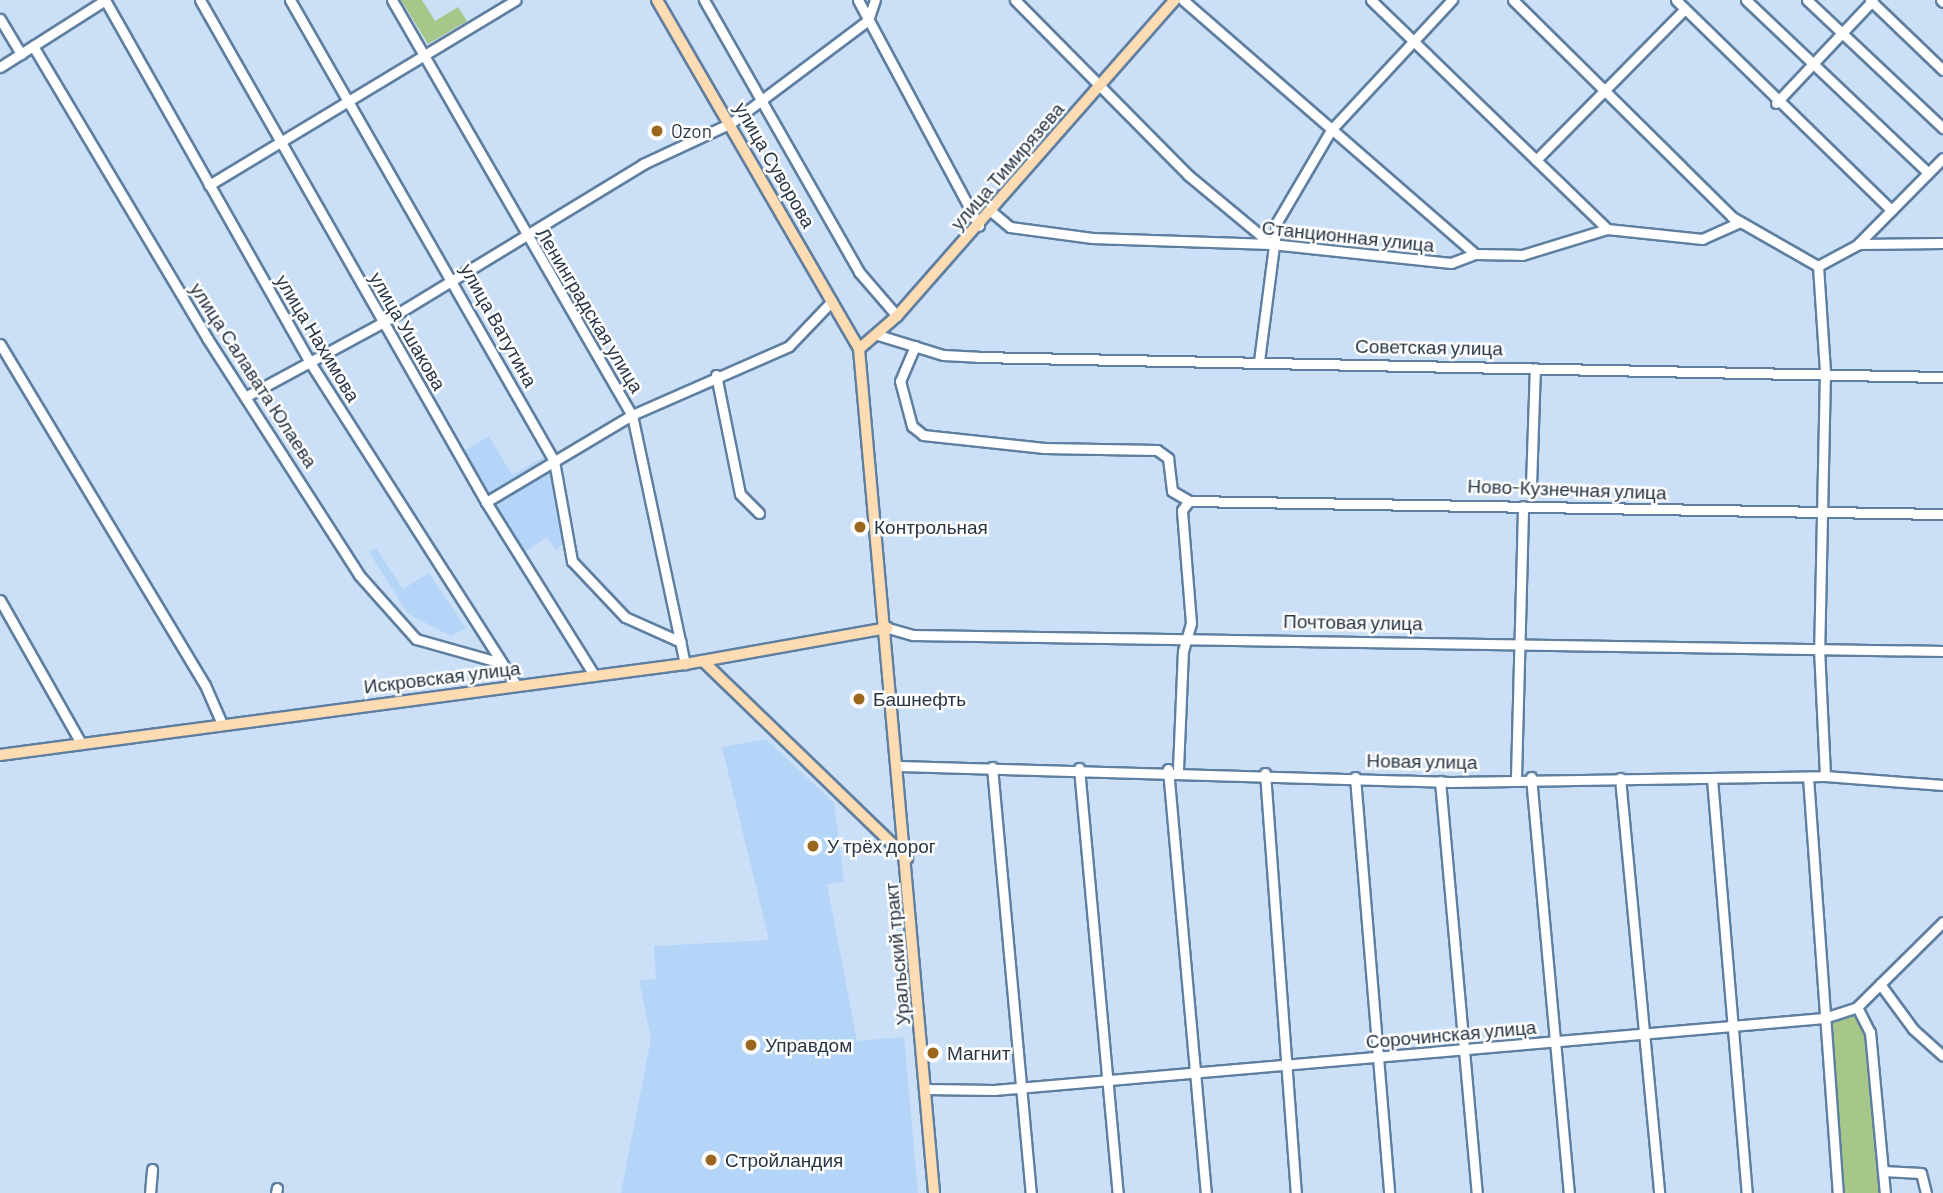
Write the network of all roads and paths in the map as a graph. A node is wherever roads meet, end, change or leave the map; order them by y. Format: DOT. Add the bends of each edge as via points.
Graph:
graph roads {
  1 [pos="105,0"];
  2 [pos="200,0"];
  3 [pos="290,0"];
  4 [pos="392,0"];
  5 [pos="516,0"];
  6 [pos="657,0"];
  7 [pos="704,0"];
  8 [pos="858,0"];
  9 [pos="875,0"];
  10 [pos="1015,0"];
  11 [pos="1175,0"];
  12 [pos="1183,0"];
  13 [pos="1371,0"];
  14 [pos="1452,0"];
  15 [pos="1513,0"];
  16 [pos="1675,0"];
  17 [pos="1746,0"];
  18 [pos="1807,0"];
  19 [pos="1871,0"];
  20 [pos="1682,12"];
  21 [pos="0,19"];
  22 [pos="868,20"];
  23 [pos="1842,32"];
  24 [pos="1415,41"];
  25 [pos="33,46"];
  26 [pos="21,54"];
  27 [pos="425,57"];
  28 [pos="1813,63"];
  29 [pos="0,67"];
  30 [pos="1943,70"];
  31 [pos="1101,83"];
  32 [pos="1604,91"];
  33 [pos="762,99"];
  34 [pos="348,102"];
  35 [pos="1776,103"];
  36 [pos="731,123"];
  37 [pos="1943,128"];
  38 [pos="1331,130"];
  39 [pos="278,144"];
  40 [pos="1943,158"];
  41 [pos="1536,160"];
  42 [pos="1928,173"];
  43 [pos="209,185"];
  44 [pos="1891,210"];
  45 [pos="992,212"];
  46 [pos="1740,222"];
  47 [pos="979,226"];
  48 [pos="1607,229"];
  49 [pos="525,235"];
  50 [pos="1943,243"];
  51 [pos="1271,244"];
  52 [pos="1859,244"];
  53 [pos="1475,254"];
  54 [pos="1818,266"];
  55 [pos="454,281"];
  56 [pos="832,301"];
  57 [pos="897,316"];
  58 [pos="383,323"];
  59 [pos="878,335"];
  60 [pos="0,344"];
  61 [pos="915,346"];
  62 [pos="859,349"];
  63 [pos="1259,361"];
  64 [pos="311,364"];
  65 [pos="1535,368"];
  66 [pos="1825,372"];
  67 [pos="716,375"];
  68 [pos="1943,377"];
  69 [pos="245,397"];
  70 [pos="632,415"];
  71 [pos="554,461"];
  72 [pos="1531,486"];
  73 [pos="1189,501"];
  74 [pos="486,502"];
  75 [pos="1523,506"];
  76 [pos="759,513"];
  77 [pos="1822,514"];
  78 [pos="1943,514"];
  79 [pos="0,600"];
  80 [pos="888,628"];
  81 [pos="1188,635"];
  82 [pos="681,642"];
  83 [pos="1520,643"];
  84 [pos="1819,648"];
  85 [pos="1943,651"];
  86 [pos="703,661"];
  87 [pos="498,662"];
  88 [pos="684,664"];
  89 [pos="594,675"];
  90 [pos="516,685"];
  91 [pos="222,724"];
  92 [pos="81,743"];
  93 [pos="0,755"];
  94 [pos="899,766"];
  95 [pos="992,767"];
  96 [pos="1079,768"];
  97 [pos="1173,769"];
  98 [pos="1265,773"];
  99 [pos="1531,776"];
  100 [pos="1825,776"];
  101 [pos="1354,777"];
  102 [pos="1516,777"];
  103 [pos="1808,777"];
  104 [pos="1620,778"];
  105 [pos="1712,779"];
  106 [pos="1440,781"];
  107 [pos="1943,785"];
  108 [pos="907,858"];
  109 [pos="1943,922"];
  110 [pos="1880,984"];
  111 [pos="1857,1007"];
  112 [pos="1825,1018"];
  113 [pos="1732,1027"];
  114 [pos="1646,1036"];
  115 [pos="1557,1043"];
  116 [pos="1463,1051"];
  117 [pos="1943,1055"];
  118 [pos="1378,1058"];
  119 [pos="1287,1065"];
  120 [pos="1195,1073"];
  121 [pos="1109,1080"];
  122 [pos="1024,1088"];
  123 [pos="926,1089"];
  124 [pos="152,1170"];
  125 [pos="1883,1171"];
  126 [pos="150,1193"];
  127 [pos="934,1193"];
  128 [pos="1031,1193"];
  129 [pos="1118,1193"];
  130 [pos="1206,1193"];
  131 [pos="1296,1193"];
  132 [pos="1389,1193"];
  133 [pos="1477,1193"];
  134 [pos="1569,1193"];
  135 [pos="1659,1193"];
  136 [pos="1747,1193"];
  137 [pos="1838,1193"];
  138 [pos="1885,1193"];
  139 [pos="1926,1193"];
  1 -- 25 [label="street"];
  1 -- 43 [label="street, улица Нахимова"];
  2 -- 39 [label="street, улица Ушакова"];
  3 -- 34 [label="street, улица Ватутина"];
  4 -- 27 [label="street, Ленинградская улица"];
  5 -- 27 [label="street"];
  6 -- 36 [label="main road, улица Суворова"];
  7 -- 33 [label="street"];
  8 -- 22 [label="street"];
  9 -- 22 [label="street"];
  10 -- 31 [label="street"];
  11 -- 31 [label="main road, улица Тимирязева"];
  12 -- 38 [label="street"];
  13 -- 24 [label="street"];
  14 -- 24 [label="street"];
  15 -- 32 [label="street"];
  16 -- 20 [label="street"];
  17 -- 28 [label="street"];
  18 -- 23 [label="street"];
  19 -- 23 [label="street"];
  19 -- 30 [label="street"];
  20 -- 32 [label="street"];
  20 -- 35 [label="street"];
  21 -- 26 [label="street"];
  22 -- 33 [label="street"];
  22 -- 47 [label="street"];
  23 -- 28 [label="street"];
  23 -- 37 [label="street"];
  24 -- 38 [label="street"];
  24 -- 41 [label="street"];
  25 -- 26 [label="street"];
  25 -- 69 [label="street, улица Салавата Юлаева"];
  26 -- 29 [label="street"];
  27 -- 34 [label="street"];
  27 -- 49 [label="street, Ленинградская улица"];
  28 -- 35 [label="street"];
  28 -- 42 [label="street"];
  31 -- 45 [label="main road, улица Тимирязева"];
  31 -- 51 [label="street" via="1188,175"];
  32 -- 41 [label="street"];
  32 -- 46 [label="street"];
  33 -- 36 [label="street"];
  33 -- 57 [label="street" via="859,272"];
  34 -- 39 [label="street"];
  34 -- 55 [label="street, улица Ватутина"];
  35 -- 44 [label="street"];
  36 -- 49 [label="street" via="643,164"];
  36 -- 56 [label="main road, улица Суворова"];
  38 -- 51 [label="street"];
  38 -- 53 [label="street"];
  39 -- 43 [label="street"];
  39 -- 58 [label="street, улица Ушакова"];
  40 -- 42 [label="street"];
  41 -- 48 [label="street"];
  42 -- 44 [label="street"];
  43 -- 64 [label="street, улица Нахимова"];
  44 -- 52 [label="street"];
  45 -- 47 [label="main road, улица Тимирязева"];
  45 -- 51 [label="street, Станционная улица" via="1010,226 1092,237"];
  46 -- 48 [label="street, Станционная улица" via="1702,239"];
  46 -- 54 [label="street"];
  47 -- 57 [label="main road, улица Тимирязева"];
  48 -- 53 [label="street, Станционная улица" via="1522,255"];
  49 -- 55 [label="street"];
  49 -- 70 [label="street, Ленинградская улица"];
  50 -- 52 [label="street"];
  51 -- 53 [label="street, Станционная улица" via="1414,262 1451,263"];
  51 -- 63 [label="street"];
  52 -- 54 [label="street"];
  54 -- 66 [label="street"];
  55 -- 58 [label="street"];
  55 -- 71 [label="street, улица Ватутина"];
  56 -- 62 [label="main road, улица Суворова"];
  56 -- 67 [label="street" via="789,346"];
  57 -- 59 [label="main road, улица Тимирязева"];
  58 -- 64 [label="street"];
  58 -- 74 [label="street, улица Ушакова"];
  59 -- 61 [label="street, Советская улица"];
  59 -- 62 [label="main road, улица Тимирязева"];
  60 -- 91 [label="street" via="205,685"];
  61 -- 63 [label="street, Советская улица" via="978,358"];
  61 -- 73 [label="street" via="900,381 912,426 923,435 1044,448 1157,450 1168,458 1172,491"];
  62 -- 80 [label="main road, Уральский тракт"];
  63 -- 65 [label="street, Советская улица"];
  64 -- 69 [label="street"];
  64 -- 87 [label="street, улица Нахимова"];
  65 -- 66 [label="street, Советская улица"];
  65 -- 72 [label="street"];
  66 -- 68 [label="street, Советская улица"];
  66 -- 77 [label="street"];
  67 -- 70 [label="street"];
  67 -- 76 [label="street" via="740,494"];
  69 -- 87 [label="street, улица Салавата Юлаева" via="359,575 416,639"];
  70 -- 71 [label="street"];
  70 -- 82 [label="street, Ленинградская улица"];
  71 -- 74 [label="street"];
  71 -- 82 [label="street, улица Ватутина" via="572,561 625,617"];
  73 -- 75 [label="street, Ново-Кузнечная улица"];
  73 -- 81 [label="street" via="1182,510"];
  74 -- 89 [label="street, улица Ушакова"];
  75 -- 77 [label="street, Ново-Кузнечная улица"];
  75 -- 83 [label="street"];
  77 -- 78 [label="street, Ново-Кузнечная улица"];
  77 -- 84 [label="street"];
  79 -- 92 [label="street"];
  80 -- 81 [label="street, Почтовая улица" via="913,635"];
  80 -- 86 [label="main road, Искровская улица"];
  80 -- 94 [label="main road, Уральский тракт"];
  81 -- 83 [label="street, Почтовая улица"];
  81 -- 97 [label="street"];
  82 -- 88 [label="street, Ленинградская улица"];
  83 -- 84 [label="street, Почтовая улица"];
  83 -- 102 [label="street"];
  84 -- 85 [label="street, Почтовая улица"];
  84 -- 100 [label="street"];
  86 -- 88 [label="main road, Искровская улица"];
  86 -- 108 [label="main road"];
  87 -- 90 [label="street, улица Нахимова"];
  88 -- 89 [label="main road, Искровская улица"];
  89 -- 90 [label="main road, Искровская улица"];
  90 -- 91 [label="main road, Искровская улица"];
  91 -- 92 [label="main road, Искровская улица"];
  92 -- 93 [label="main road, Искровская улица"];
  94 -- 95 [label="street, Новая улица"];
  94 -- 108 [label="main road, Уральский тракт"];
  95 -- 96 [label="street, Новая улица"];
  95 -- 122 [label="street"];
  96 -- 97 [label="street, Новая улица"];
  96 -- 121 [label="street"];
  97 -- 98 [label="street, Новая улица"];
  97 -- 120 [label="street"];
  98 -- 101 [label="street, Новая улица"];
  98 -- 119 [label="street"];
  99 -- 102 [label="street, Новая улица"];
  99 -- 104 [label="street, Новая улица"];
  99 -- 115 [label="street"];
  100 -- 103 [label="street, Новая улица"];
  100 -- 107 [label="street, Новая улица"];
  101 -- 106 [label="street, Новая улица"];
  101 -- 118 [label="street"];
  102 -- 106 [label="street, Новая улица"];
  103 -- 105 [label="street, Новая улица"];
  103 -- 112 [label="street"];
  104 -- 105 [label="street, Новая улица"];
  104 -- 114 [label="street"];
  105 -- 113 [label="street"];
  106 -- 116 [label="street"];
  108 -- 123 [label="main road, Уральский тракт"];
  109 -- 110 [label="street, Сорочинская улица"];
  110 -- 111 [label="street, Сорочинская улица"];
  110 -- 117 [label="street" via="1913,1029"];
  111 -- 112 [label="street, Сорочинская улица"];
  111 -- 125 [label="street" via="1870,1032"];
  112 -- 113 [label="street, Сорочинская улица"];
  112 -- 137 [label="street"];
  113 -- 114 [label="street, Сорочинская улица"];
  113 -- 136 [label="street"];
  114 -- 115 [label="street, Сорочинская улица"];
  114 -- 135 [label="street"];
  115 -- 116 [label="street, Сорочинская улица"];
  115 -- 134 [label="street"];
  116 -- 118 [label="street, Сорочинская улица"];
  116 -- 133 [label="street"];
  118 -- 119 [label="street, Сорочинская улица"];
  118 -- 132 [label="street"];
  119 -- 120 [label="street, Сорочинская улица"];
  119 -- 131 [label="street"];
  120 -- 121 [label="street, Сорочинская улица"];
  120 -- 130 [label="street"];
  121 -- 122 [label="street, Сорочинская улица"];
  121 -- 129 [label="street"];
  122 -- 123 [label="street, Сорочинская улица"];
  122 -- 128 [label="street"];
  123 -- 127 [label="main road, Уральский тракт"];
  124 -- 126 [label="street"];
  125 -- 138 [label="street"];
  125 -- 139 [label="street" via="1921,1173"];
}
